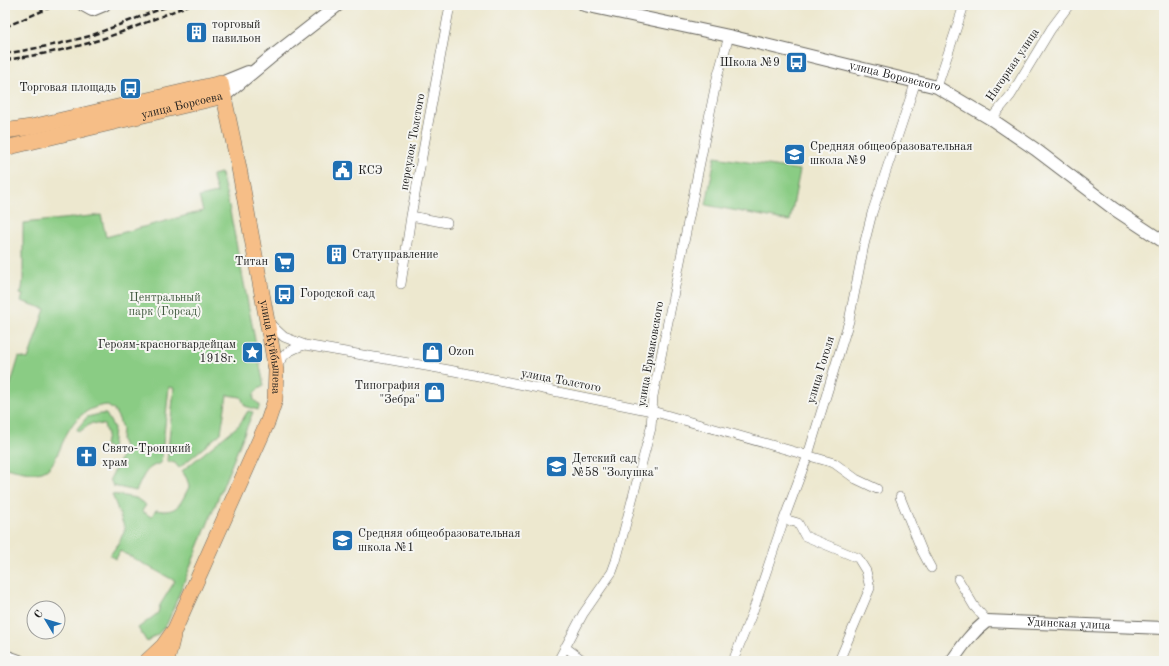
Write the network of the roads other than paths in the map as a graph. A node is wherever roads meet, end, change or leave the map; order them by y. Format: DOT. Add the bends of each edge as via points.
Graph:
graph roads {
  1 [pos="82,5"];
  2 [pos="104,5"];
  3 [pos="338,5"];
  4 [pos="450,5"];
  5 [pos="584,5"];
  6 [pos="964,5"];
  7 [pos="1069,5"];
  8 [pos="729,36"];
  9 [pos="916,81"];
  10 [pos="937,87"];
  11 [pos="222,89"];
  12 [pos="991,119"];
  13 [pos="5,131"];
  14 [pos="5,148"];
  15 [pos="411,216"];
  16 [pos="447,223"];
  17 [pos="1164,242"];
  18 [pos="401,284"];
  19 [pos="268,322"];
  20 [pos="306,345"];
  21 [pos="276,370"];
  22 [pos="652,411"];
  23 [pos="808,455"];
  24 [pos="877,489"];
  25 [pos="900,497"];
  26 [pos="784,519"];
  27 [pos="932,568"];
  28 [pos="958,579"];
  29 [pos="987,621"];
  30 [pos="1164,628"];
  31 [pos="175,629"];
  32 [pos="565,647"];
  33 [pos="5,656"];
  34 [pos="19,661"];
  35 [pos="147,661"];
  36 [pos="167,661"];
  37 [pos="558,661"];
  38 [pos="584,661"];
  39 [pos="733,661"];
  40 [pos="839,661"];
  41 [pos="952,661"];
  1 -- 2 [label="street" via="92,10"];
  3 -- 11 [label="street" via="257,69"];
  4 -- 15 [label="street, переулок Толстого"];
  5 -- 8 [label="street, улица Воровского"];
  6 -- 10 [label="street"];
  7 -- 12 [label="street, Нагорная улица" via="1010,95"];
  8 -- 9 [label="street, улица Воровского"];
  8 -- 22 [label="street, улица Ермаковского" via="688,224"];
  9 -- 10 [label="street, улица Воровского"];
  9 -- 23 [label="street, улица Гоголя" via="872,213 849,321"];
  10 -- 12 [label="street, улица Воровского"];
  11 -- 13 [label="main road, улица Борсоева"];
  11 -- 14 [label="main road, улица Борсоева"];
  11 -- 19 [label="main road, улица Куйбышева"];
  12 -- 17 [label="street, улица Воровского" via="1114,209"];
  15 -- 16 [label="street"];
  15 -- 18 [label="street, переулок Толстого"];
  19 -- 20 [label="street, улица Толстого" via="284,337"];
  19 -- 21 [label="main road, улица Куйбышева"];
  20 -- 21 [label="street" via="285,354"];
  20 -- 22 [label="street, улица Толстого" via="449,370"];
  21 -- 31 [label="main road, улица Куйбышева" via="275,400 268,421"];
  22 -- 23 [label="street, улица Толстого"];
  22 -- 32 [label="street, улица Ермаковского" via="651,428 612,572 583,614"];
  23 -- 24 [label="street, улица Толстого" via="834,463 856,479"];
  23 -- 26 [label="street, улица Гоголя"];
  25 -- 27 [label="street" via="922,551"];
  26 -- 39 [label="street, улица Гоголя"];
  26 -- 40 [label="street" via="798,523 805,536 858,558 866,571 870,588"];
  28 -- 29 [label="street" via="974,606"];
  29 -- 30 [label="street, Удинская улица"];
  29 -- 41 [label="street" via="968,638"];
  31 -- 35 [label="main road, улица Куйбышева" via="163,646"];
  31 -- 36 [label="main road, улица Куйбышева"];
  32 -- 37 [label="street, улица Ермаковского"];
  32 -- 38 [label="street"];
  33 -- 34 [label="street"];
}
